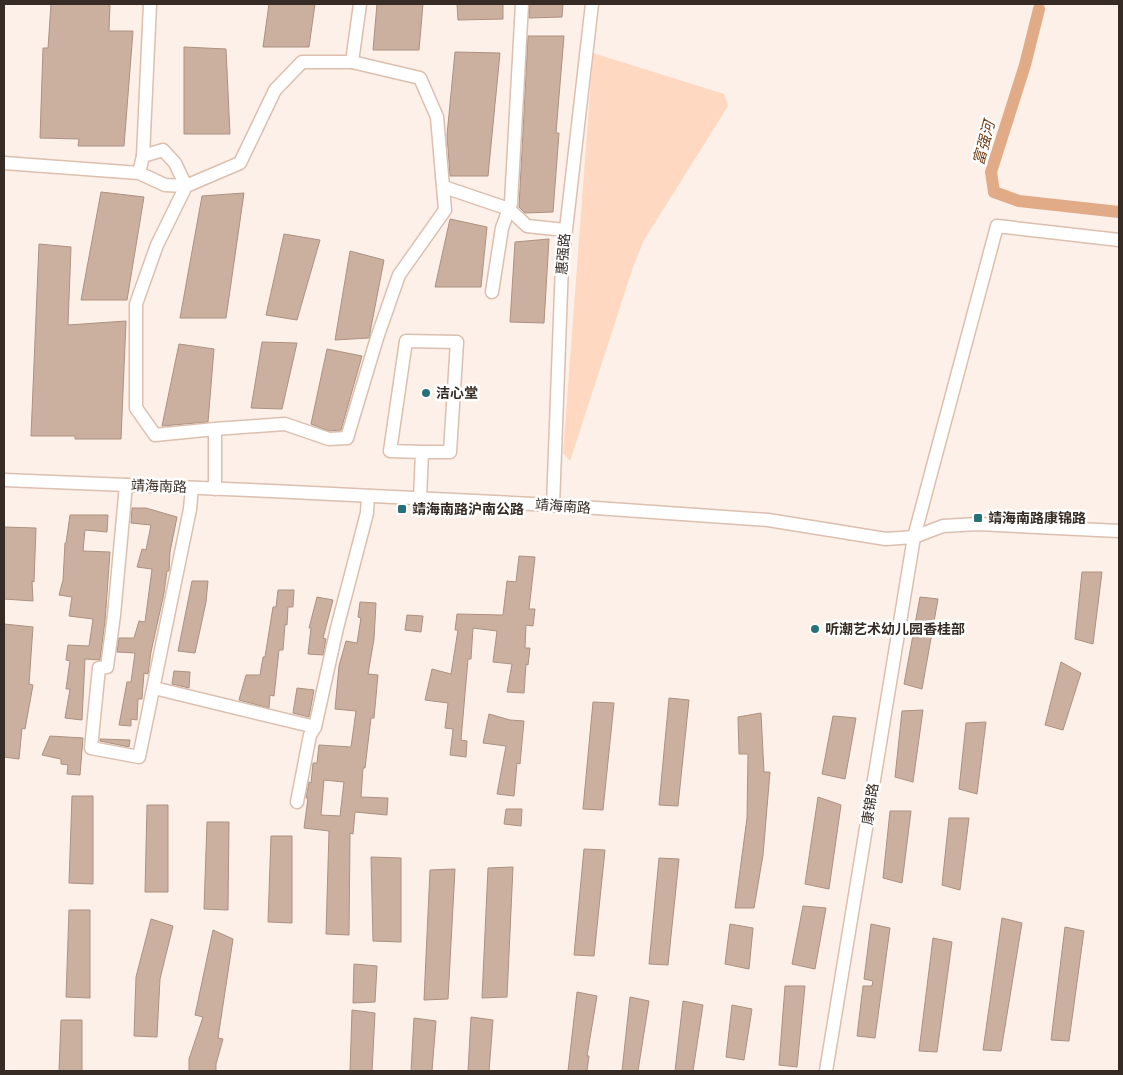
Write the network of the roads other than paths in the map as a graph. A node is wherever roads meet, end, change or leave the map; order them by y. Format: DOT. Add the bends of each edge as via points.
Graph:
graph roads {
  1 [pos="150,4"];
  2 [pos="360,4"];
  3 [pos="522,4"];
  4 [pos="592,4"];
  5 [pos="352,62"];
  6 [pos="143,156"];
  7 [pos="4,163"];
  8 [pos="139,173"];
  9 [pos="186,186"];
  10 [pos="444,187"];
  11 [pos="509,209"];
  12 [pos="565,230"];
  13 [pos="1119,240"];
  14 [pos="492,292"];
  15 [pos="215,429"];
  16 [pos="422,452"];
  17 [pos="4,480"];
  18 [pos="126,485"];
  19 [pos="192,488"];
  20 [pos="215,489"];
  21 [pos="368,496"];
  22 [pos="420,499"];
  23 [pos="553,505"];
  24 [pos="1119,531"];
  25 [pos="914,536"];
  26 [pos="154,688"];
  27 [pos="315,727"];
  28 [pos="297,802"];
  29 [pos="826,1071"];
  1 -- 6 [label="street"];
  2 -- 5 [label="street"];
  3 -- 11 [label="street"];
  4 -- 12 [label="street, 惠强路"];
  5 -- 9 [label="street" via="302,62 275,90 240,163"];
  5 -- 10 [label="street" via="420,78 437,117"];
  6 -- 8 [label="street"];
  6 -- 9 [label="street" via="162,150 175,163"];
  7 -- 8 [label="street"];
  8 -- 9 [label="street" via="165,185"];
  9 -- 15 [label="street" via="157,245 136,304 136,408 155,435"];
  10 -- 11 [label="street"];
  10 -- 15 [label="street" via="445,210 399,275 347,438 329,439 285,424"];
  11 -- 12 [label="street" via="527,226"];
  11 -- 14 [label="street" via="502,228"];
  12 -- 23 [label="street, 惠强路"];
  13 -- 25 [label="street, 康锦路" via="997,226"];
  15 -- 20 [label="street"];
  16 -- 16 [label="street" via="450,452 457,342 406,341 390,451"];
  16 -- 22 [label="street"];
  17 -- 18 [label="street, 靖海南路"];
  18 -- 19 [label="street, 靖海南路"];
  18 -- 26 [label="street" via="114,615 107,667 99,668 91,748 139,757"];
  19 -- 20 [label="street, 靖海南路"];
  19 -- 26 [label="street"];
  20 -- 21 [label="street, 靖海南路"];
  21 -- 22 [label="street, 靖海南路"];
  21 -- 27 [label="street" via="368,513"];
  22 -- 23 [label="street, 靖海南路"];
  23 -- 25 [label="street, 靖海南路" via="768,520 886,539"];
  24 -- 25 [label="street, 靖海南路" via="978,524 943,526"];
  25 -- 29 [label="street, 康锦路"];
  26 -- 27 [label="street"];
  27 -- 28 [label="street" via="310,735"];
}
